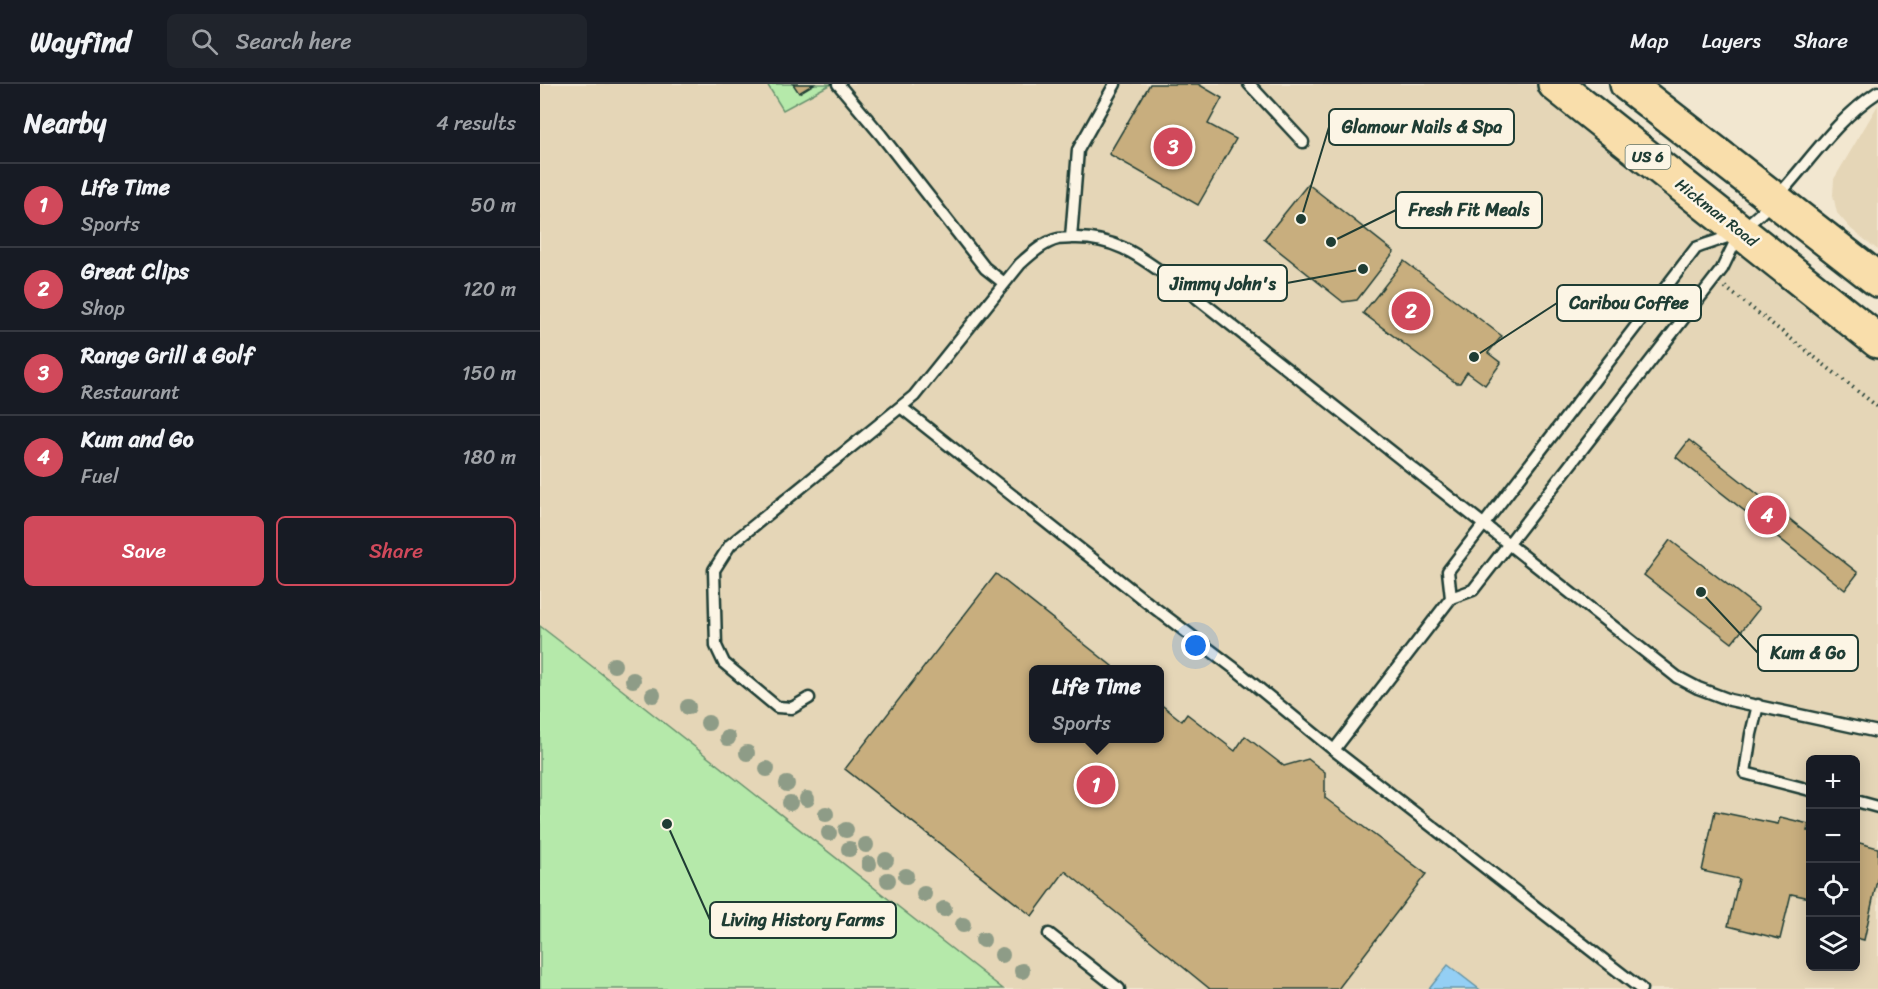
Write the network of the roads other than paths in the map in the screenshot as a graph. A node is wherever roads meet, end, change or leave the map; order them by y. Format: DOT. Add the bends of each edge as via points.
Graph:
graph roads {
  1 [pos="838,84"];
  2 [pos="1115,84"];
  3 [pos="1249,84"];
  4 [pos="1555,84"];
  5 [pos="1626,84"];
  6 [pos="1878,92"];
  7 [pos="1303,142"];
  8 [pos="1774,200"];
  9 [pos="1741,230"];
  10 [pos="1071,238"];
  11 [pos="1878,280"];
  12 [pos="1004,283"];
  13 [pos="1878,341"];
  14 [pos="902,408"];
  15 [pos="1484,524"];
  16 [pos="1508,543"];
  17 [pos="1451,598"];
  18 [pos="808,698"];
  19 [pos="1758,705"];
  20 [pos="1878,732"];
  21 [pos="1334,750"];
  22 [pos="1806,789"];
  23 [pos="1860,802"];
  24 [pos="1878,807"];
  25 [pos="1049,934"];
  26 [pos="1119,989"];
  27 [pos="1641,989"];
  1 -- 12 [label="lane" via="985,268"];
  2 -- 10 [label="lane" via="1078,150"];
  3 -- 7 [label="lane"];
  4 -- 9 [label="highway, Hickman Road / US 6"];
  5 -- 8 [label="highway, US 6"];
  6 -- 8 [label="lane" via="1842,121"];
  8 -- 9 [label="lane"];
  8 -- 11 [label="highway, US 6"];
  9 -- 13 [label="highway, Hickman Road / US 6"];
  9 -- 15 [label="lane" via="1696,248"];
  9 -- 16 [label="lane" via="1722,269"];
  10 -- 12 [label="lane" via="1057,239 1034,251"];
  10 -- 15 [label="lane" via="1107,240 1187,290"];
  12 -- 14 [label="lane"];
  14 -- 18 [label="lane" via="729,545 714,570 716,646 724,663 777,707 792,708"];
  14 -- 21 [label="lane"];
  15 -- 16 [label="lane"];
  15 -- 17 [label="lane" via="1448,571"];
  16 -- 17 [label="lane" via="1473,590"];
  16 -- 19 [label="lane" via="1677,677 1730,700"];
  17 -- 21 [label="lane"];
  19 -- 20 [label="lane"];
  19 -- 22 [label="lane" via="1745,773"];
  21 -- 27 [label="lane"];
  23 -- 24 [label="lane"];
  25 -- 26 [label="lane"];
}
